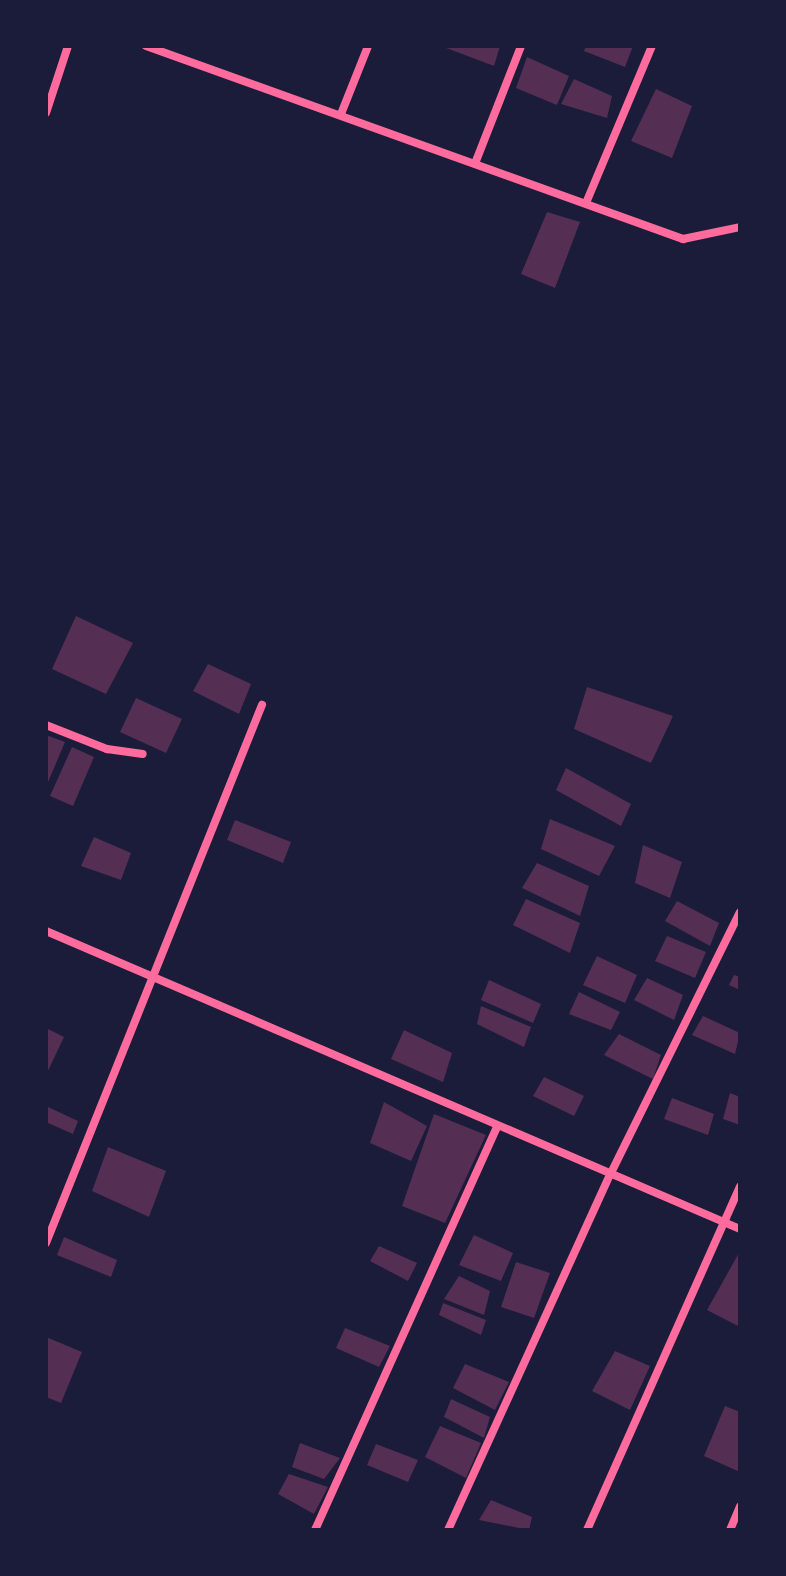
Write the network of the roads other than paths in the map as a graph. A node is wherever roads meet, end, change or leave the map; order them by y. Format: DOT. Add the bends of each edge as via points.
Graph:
graph roads {
  1 [pos="68,46"];
  2 [pos="146,46"];
  3 [pos="368,46"];
  4 [pos="521,46"];
  5 [pos="652,46"];
  6 [pos="46,113"];
  7 [pos="341,114"];
  8 [pos="476,161"];
  9 [pos="586,203"];
  10 [pos="740,227"];
  11 [pos="262,705"];
  12 [pos="46,725"];
  13 [pos="143,754"];
  14 [pos="740,912"];
  15 [pos="46,931"];
  16 [pos="151,977"];
  17 [pos="497,1126"];
  18 [pos="610,1175"];
  19 [pos="740,1187"];
  20 [pos="724,1221"];
  21 [pos="740,1229"];
  22 [pos="46,1243"];
  23 [pos="740,1506"];
  24 [pos="315,1530"];
  25 [pos="448,1530"];
  26 [pos="587,1530"];
  27 [pos="730,1530"];
  1 -- 6 [label="street"];
  2 -- 7 [label="street"];
  3 -- 7 [label="street"];
  4 -- 8 [label="street"];
  5 -- 9 [label="street"];
  7 -- 8 [label="street"];
  8 -- 9 [label="street"];
  9 -- 10 [label="street" via="683,239"];
  11 -- 16 [label="street"];
  12 -- 13 [label="street" via="107,749"];
  14 -- 18 [label="street"];
  15 -- 16 [label="street"];
  16 -- 17 [label="street"];
  16 -- 22 [label="street"];
  17 -- 18 [label="street"];
  17 -- 24 [label="street"];
  18 -- 20 [label="street"];
  18 -- 25 [label="street"];
  19 -- 20 [label="street"];
  20 -- 21 [label="street"];
  20 -- 26 [label="street"];
  23 -- 27 [label="street"];
}
